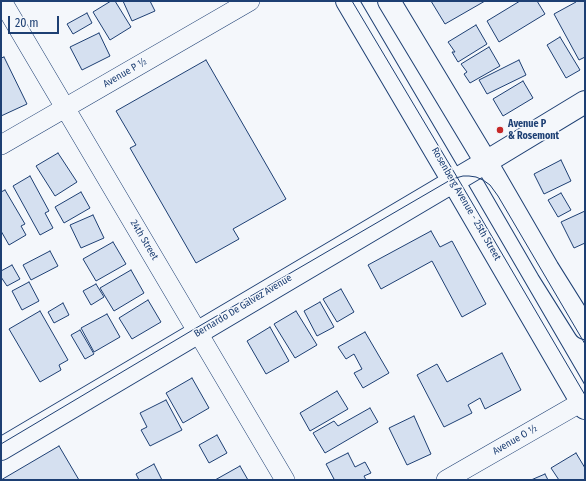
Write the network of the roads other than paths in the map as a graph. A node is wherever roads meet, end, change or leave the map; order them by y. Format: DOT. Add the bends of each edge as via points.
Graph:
graph roads {
  1 [pos="2,1"];
  2 [pos="250,1"];
  3 [pos="346,1"];
  4 [pos="389,1"];
  5 [pos="585,102"];
  6 [pos="65,108"];
  7 [pos="1,146"];
  8 [pos="486,162"];
  9 [pos="453,181"];
  10 [pos="585,328"];
  11 [pos="198,332"];
  12 [pos="584,403"];
  13 [pos="1,449"];
  14 [pos="285,480"];
  15 [pos="446,480"];
  1 -- 6 [label="street, 24th Street"];
  2 -- 6 [label="street, Avenue P ½"];
  3 -- 9 [label="main road, Rosenberg Avenue - 25th Street"];
  4 -- 8 [label="main road"];
  5 -- 8 [label="main road, Bernardo De Galvez Avenue"];
  6 -- 7 [label="street, Avenue P ½"];
  6 -- 11 [label="street, 24th Street"];
  8 -- 9 [label="main road, Bernardo De Galvez Avenue"];
  8 -- 10 [label="main road"];
  9 -- 11 [label="main road, Bernardo De Galvez Avenue"];
  9 -- 12 [label="main road, Rosenberg Avenue - 25th Street"];
  11 -- 13 [label="main road, Bernardo De Galvez Avenue"];
  11 -- 14 [label="street, 24th Street"];
  12 -- 15 [label="street, Avenue O ½"];
}
